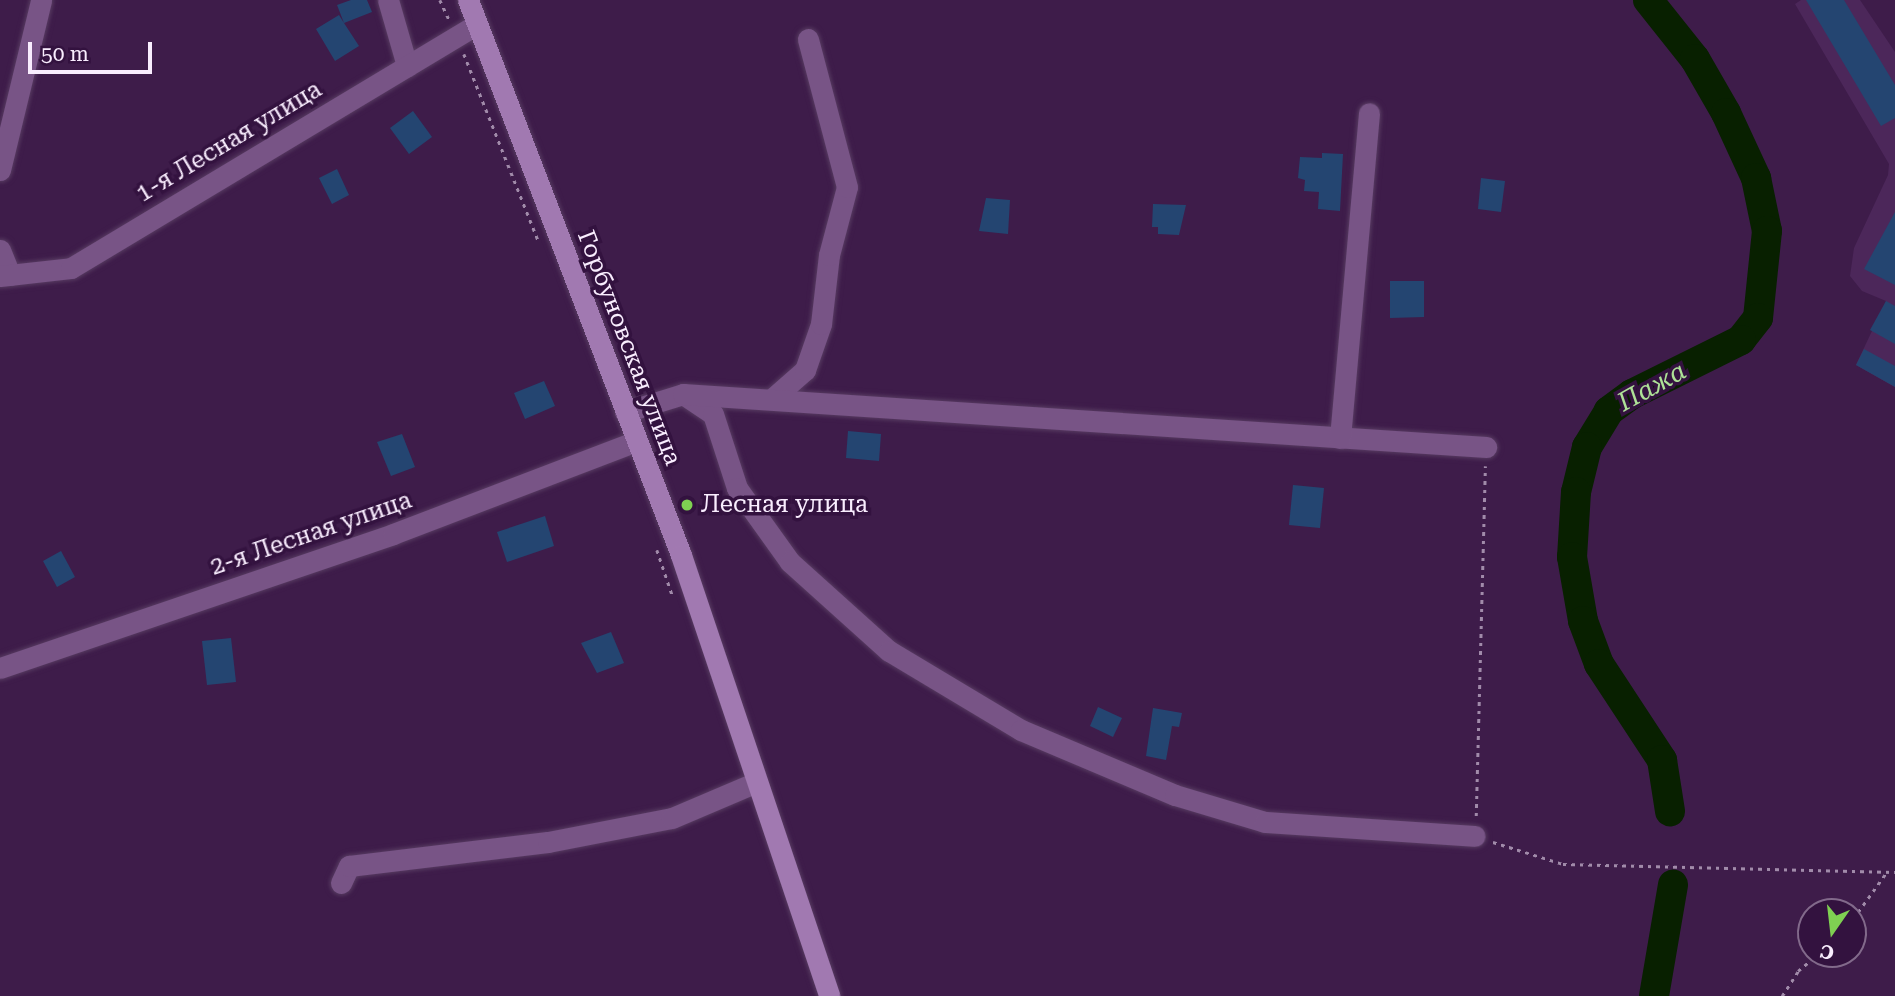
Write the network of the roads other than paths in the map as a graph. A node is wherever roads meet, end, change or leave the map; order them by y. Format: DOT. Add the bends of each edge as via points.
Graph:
graph roads {
  1 [pos="41,0"];
  2 [pos="388,0"];
  3 [pos="468,0"];
  4 [pos="475,25"];
  5 [pos="808,38"];
  6 [pos="407,66"];
  7 [pos="1369,113"];
  8 [pos="0,170"];
  9 [pos="0,250"];
  10 [pos="5,275"];
  11 [pos="683,394"];
  12 [pos="772,400"];
  13 [pos="625,412"];
  14 [pos="1340,438"];
  15 [pos="636,441"];
  16 [pos="1486,447"];
  17 [pos="0,668"];
  18 [pos="757,782"];
  19 [pos="1475,836"];
  20 [pos="341,883"];
  21 [pos="829,996"];
  1 -- 8 [label="street"];
  2 -- 6 [label="street"];
  3 -- 4 [label="main road, Горбуновская улица"];
  4 -- 6 [label="street, 1-я Лесная улица"];
  4 -- 13 [label="main road, Горбуновская улица"];
  5 -- 12 [label="street" via="847,187 830,255 821,324 805,370"];
  6 -- 10 [label="street, 1-я Лесная улица" via="71,268"];
  7 -- 14 [label="street"];
  9 -- 10 [label="street"];
  11 -- 12 [label="street"];
  11 -- 13 [label="street"];
  11 -- 19 [label="street" via="712,414 737,488 790,562 889,651 1021,730 1175,795 1265,822"];
  12 -- 14 [label="street"];
  13 -- 15 [label="main road, Горбуновская улица"];
  14 -- 16 [label="street"];
  15 -- 17 [label="street, 2-я Лесная улица" via="393,534"];
  15 -- 18 [label="main road, Горбуновская улица" via="681,555"];
  18 -- 20 [label="street" via="672,818 548,842 349,866"];
  18 -- 21 [label="main road, Горбуновская улица"];
}
